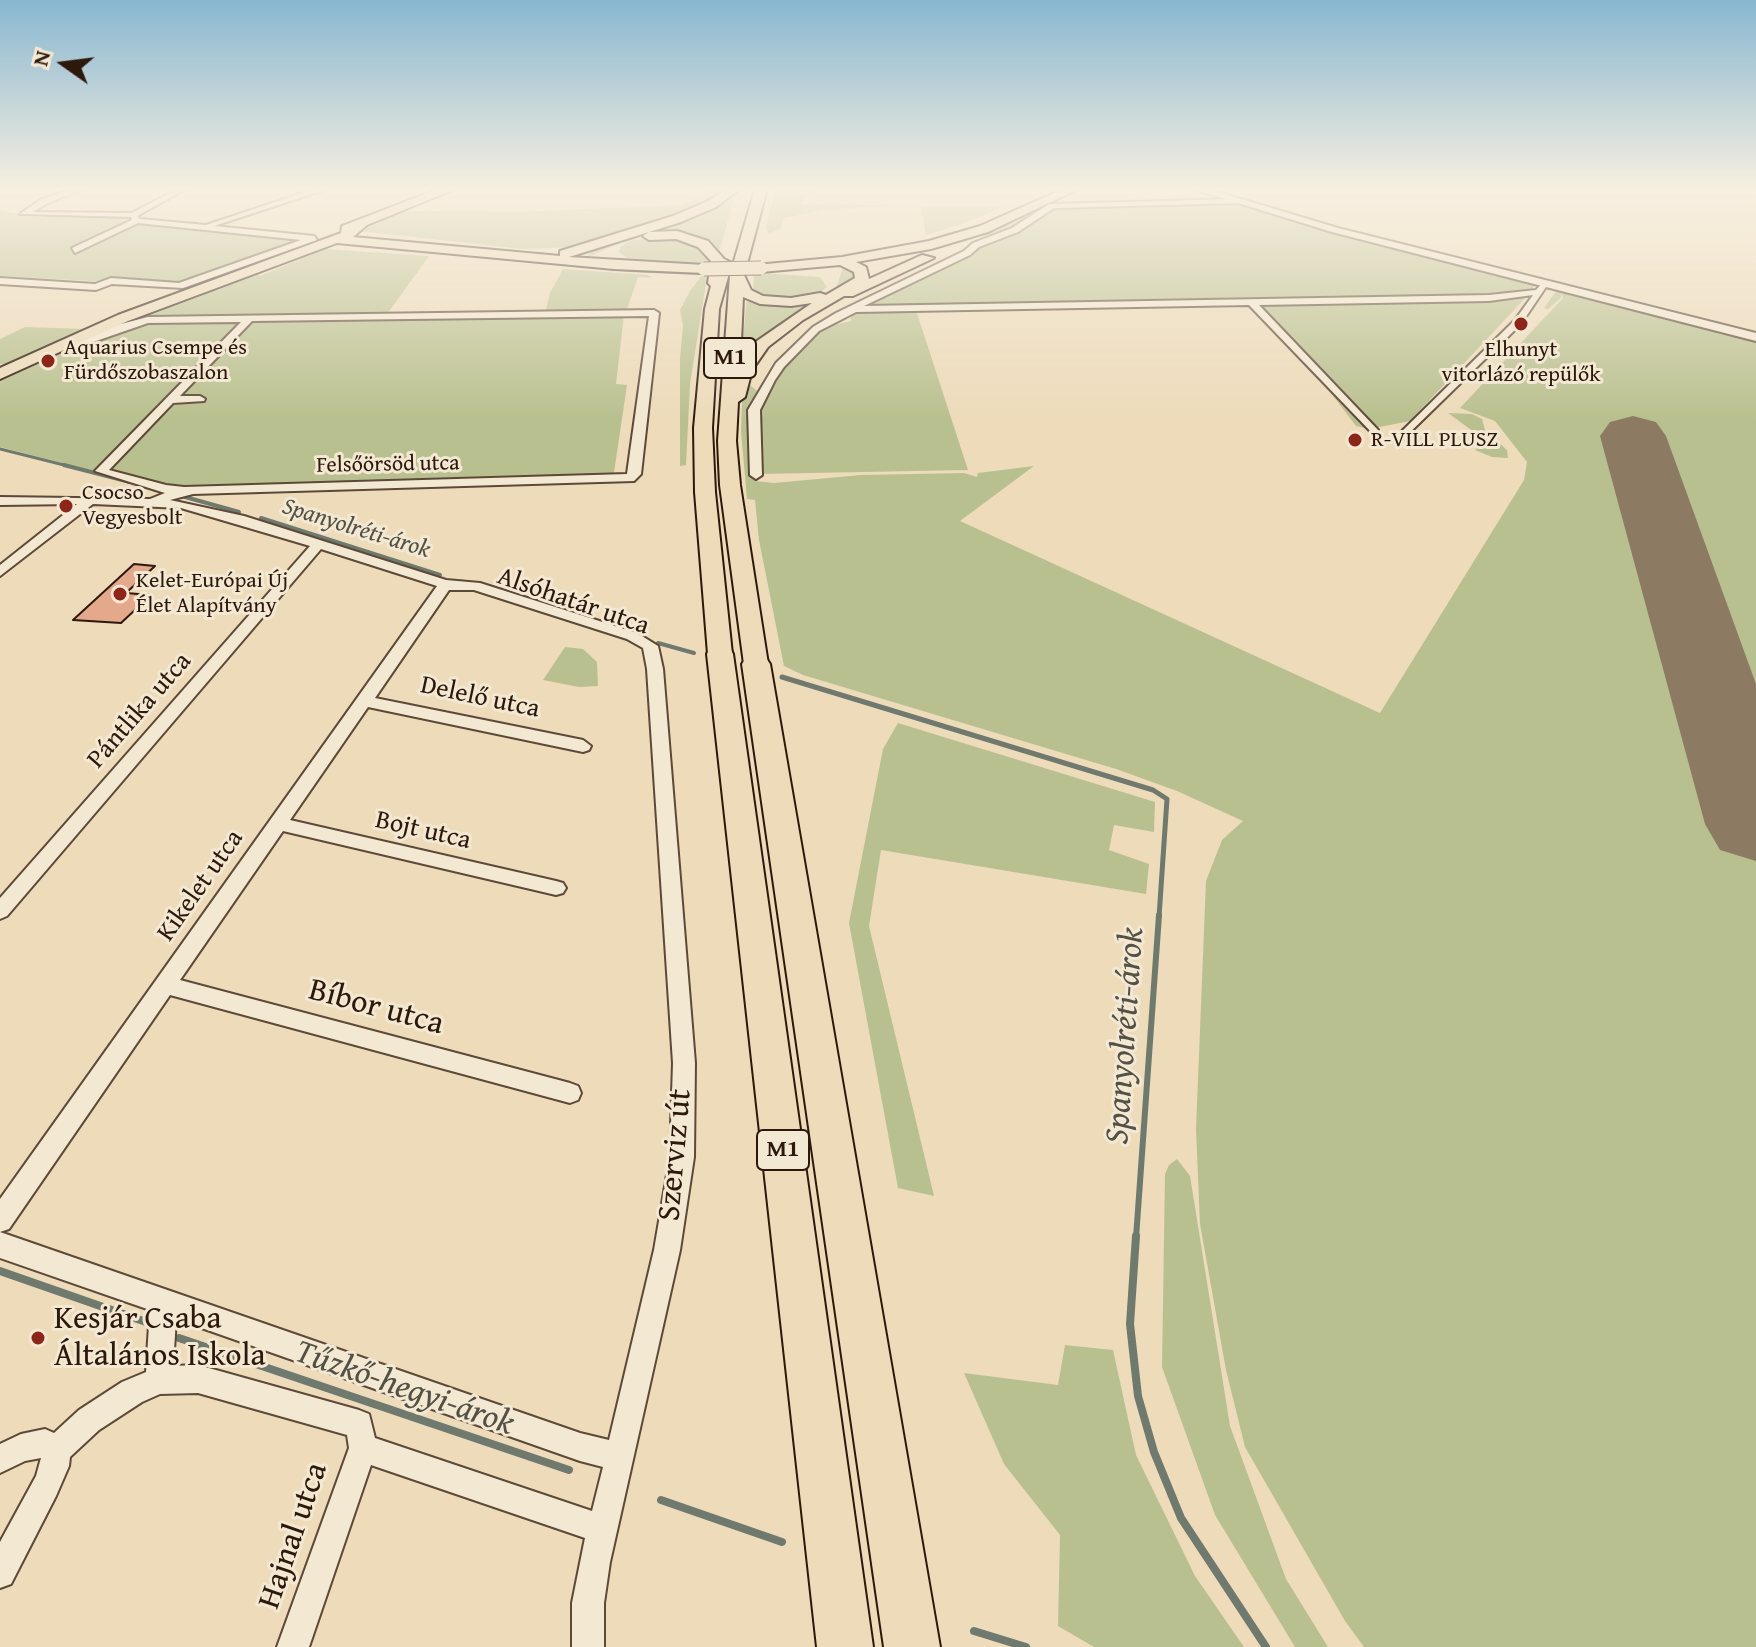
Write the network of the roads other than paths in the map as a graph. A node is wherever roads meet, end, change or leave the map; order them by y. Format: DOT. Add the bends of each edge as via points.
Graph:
graph roads {
  1 [pos="242,266"];
  2 [pos="261,266"];
  3 [pos="650,266"];
  4 [pos="675,266"];
  5 [pos="716,266"];
  6 [pos="724,266"];
  7 [pos="740,266"];
  8 [pos="786,266"];
  9 [pos="852,266"];
  10 [pos="909,266"];
  11 [pos="940,266"];
  12 [pos="1468,266"];
  13 [pos="761,268"];
  14 [pos="704,269"];
  15 [pos="737,275"];
  16 [pos="0,281"];
  17 [pos="1542,286"];
  18 [pos="717,288"];
  19 [pos="825,303"];
  20 [pos="1253,304"];
  21 [pos="855,309"];
  22 [pos="249,319"];
  23 [pos="1756,337"];
  24 [pos="50,350"];
  25 [pos="4,370"];
  26 [pos="200,399"];
  27 [pos="170,400"];
  28 [pos="1374,432"];
  29 [pos="1399,440"];
  30 [pos="727,441"];
  31 [pos="756,475"];
  32 [pos="184,490"];
  33 [pos="90,500"];
  34 [pos="0,501"];
  35 [pos="153,502"];
  36 [pos="319,544"];
  37 [pos="0,572"];
  38 [pos="446,584"];
  39 [pos="652,655"];
  40 [pos="738,659"];
  41 [pos="366,701"];
  42 [pos="583,746"];
  43 [pos="279,824"];
  44 [pos="556,888"];
  45 [pos="0,911"];
  46 [pos="165,985"];
  47 [pos="570,1093"];
  48 [pos="0,1220"];
  49 [pos="0,1245"];
  50 [pos="164,1302"];
  51 [pos="159,1380"];
  52 [pos="363,1448"];
  53 [pos="56,1450"];
  54 [pos="618,1456"];
  55 [pos="0,1459"];
  56 [pos="602,1528"];
  57 [pos="0,1573"];
  58 [pos="293,1647"];
  59 [pos="588,1647"];
  60 [pos="845,1647"];
  61 [pos="912,1647"];
  1 -- 16 [label="street" via="180,286"];
  2 -- 24 [label="main road"];
  3 -- 14 [label="main road"];
  4 -- 14 [label="main road"];
  5 -- 18 [label="main road"];
  6 -- 18 [label="main road, M1"];
  7 -- 15 [label="main road, M1"];
  8 -- 13 [label="main road"];
  9 -- 19 [label="main road" via="861,270 862,280"];
  10 -- 19 [label="main road"];
  11 -- 21 [label="street"];
  12 -- 17 [label="street"];
  13 -- 14 [label="main road, bridge"];
  13 -- 15 [label="main road" via="805,270 831,278 835,286 824,295 782,302 749,295"];
  15 -- 30 [label="main road, M1"];
  17 -- 20 [label="street" via="1489,298"];
  17 -- 23 [label="street"];
  17 -- 29 [label="street" via="1518,322"];
  18 -- 40 [label="main road, M1" via="703,428"];
  19 -- 30 [label="main road" via="791,322 756,352 737,390 736,424"];
  20 -- 21 [label="street"];
  20 -- 28 [label="street"];
  21 -- 31 [label="street" via="816,329 770,380 754,410"];
  22 -- 24 [label="street" via="141,321"];
  22 -- 27 [label="street"];
  22 -- 32 [label="street, Felsőörsöd utca" via="654,313 635,474 625,480"];
  24 -- 25 [label="main road"];
  26 -- 27 [label="street"];
  27 -- 32 [label="street" via="101,471"];
  30 -- 40 [label="main road, M1"];
  32 -- 35 [label="street, Felsőörsöd utca"];
  33 -- 34 [label="street, Alsóhatár utca"];
  33 -- 35 [label="street, Alsóhatár utca"];
  33 -- 37 [label="street"];
  35 -- 36 [label="street, Alsóhatár utca" via="200,509"];
  36 -- 38 [label="street, Alsóhatár utca"];
  36 -- 45 [label="street, Pántlika utca"];
  38 -- 39 [label="street, Alsóhatár utca" via="628,641"];
  38 -- 41 [label="street, Kikelet utca"];
  39 -- 54 [label="street, Szerviz út" via="684,1063 682,1157 667,1250"];
  40 -- 60 [label="highway, M1"];
  40 -- 61 [label="highway, M1"];
  41 -- 42 [label="street, Delelő utca"];
  41 -- 43 [label="street, Kikelet utca"];
  43 -- 44 [label="street, Bojt utca"];
  43 -- 46 [label="street, Kikelet utca"];
  46 -- 47 [label="street, Bíbor utca"];
  46 -- 48 [label="street, Kikelet utca"];
  49 -- 50 [label="street"];
  50 -- 51 [label="street"];
  50 -- 54 [label="street"];
  51 -- 52 [label="street" via="198,1379 359,1424"];
  51 -- 53 [label="street" via="89,1420"];
  52 -- 56 [label="street"];
  52 -- 58 [label="street, Hajnal utca"];
  53 -- 55 [label="street" via="45,1443"];
  53 -- 57 [label="street" via="46,1486"];
  54 -- 56 [label="street, Szerviz út"];
  56 -- 59 [label="street, Szerviz út" via="588,1603"];
}
